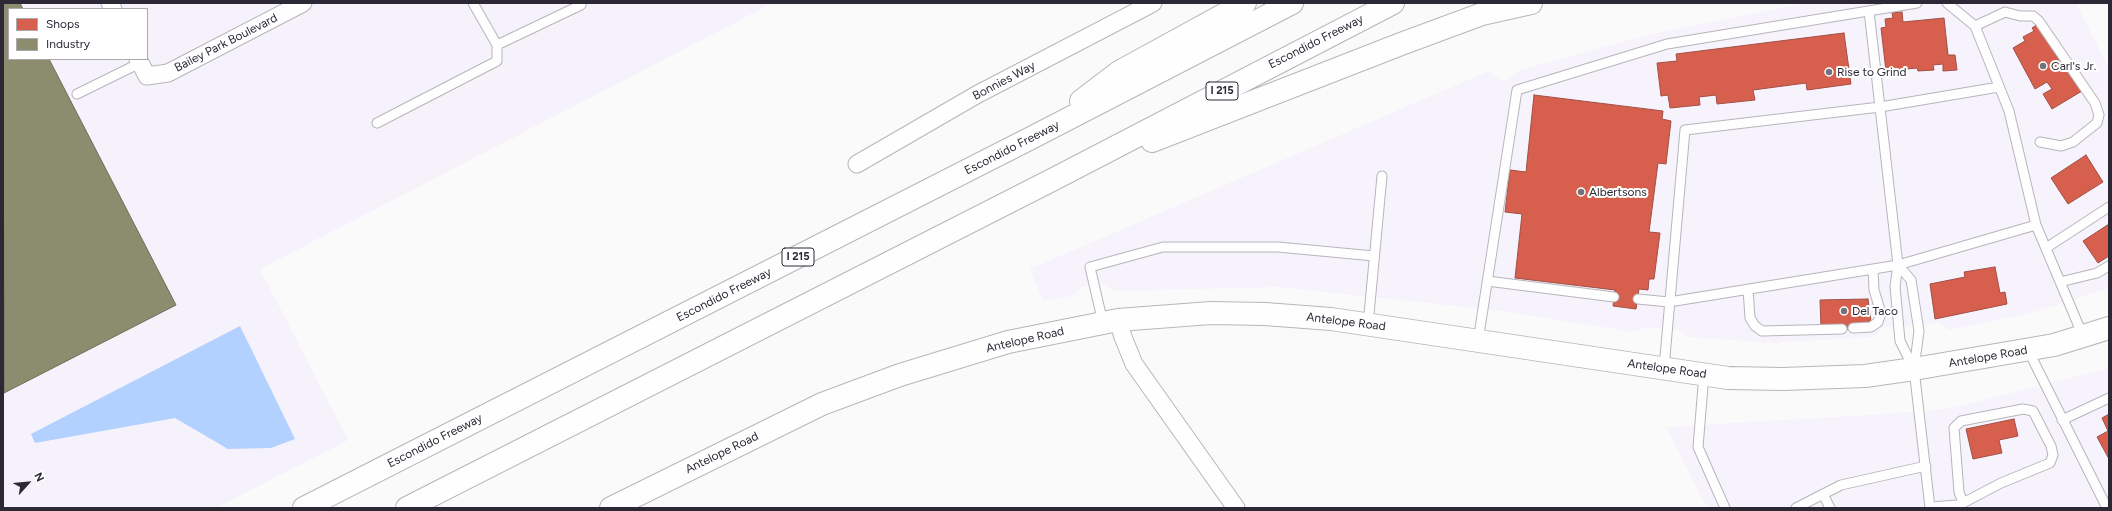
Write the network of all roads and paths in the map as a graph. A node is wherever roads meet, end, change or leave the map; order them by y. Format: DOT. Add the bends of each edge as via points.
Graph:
graph roads {
  1 [pos="303,3"];
  2 [pos="473,3"];
  3 [pos="580,3"];
  4 [pos="1153,3"];
  5 [pos="1245,3"];
  6 [pos="1292,3"];
  7 [pos="1393,3"];
  8 [pos="1502,3"];
  9 [pos="1531,3"];
  10 [pos="1917,3"];
  11 [pos="1947,3"];
  12 [pos="1869,11"];
  13 [pos="1482,14"];
  14 [pos="1975,26"];
  15 [pos="497,45"];
  16 [pos="142,66"];
  17 [pos="1999,86"];
  18 [pos="77,94"];
  19 [pos="1880,107"];
  20 [pos="378,123"];
  21 [pos="1033,138"];
  22 [pos="2040,142"];
  23 [pos="857,164"];
  24 [pos="1382,176"];
  25 [pos="1052,180"];
  26 [pos="2109,207"];
  27 [pos="2036,225"];
  28 [pos="2046,248"];
  29 [pos="1374,256"];
  30 [pos="1898,265"];
  31 [pos="2109,266"];
  32 [pos="1873,269"];
  33 [pos="1487,281"];
  34 [pos="2060,282"];
  35 [pos="1748,289"];
  36 [pos="1614,297"];
  37 [pos="1638,299"];
  38 [pos="1670,302"];
  39 [pos="1110,322"];
  40 [pos="1368,325"];
  41 [pos="1853,328"];
  42 [pos="2109,328"];
  43 [pos="1842,329"];
  44 [pos="2083,336"];
  45 [pos="1478,341"];
  46 [pos="2027,350"];
  47 [pos="1664,368"];
  48 [pos="1914,369"];
  49 [pos="1704,374"];
  50 [pos="2109,398"];
  51 [pos="2062,420"];
  52 [pos="1926,466"];
  53 [pos="1823,494"];
  54 [pos="1963,503"];
  55 [pos="1930,507"];
  56 [pos="304,508"];
  57 [pos="407,508"];
  58 [pos="611,508"];
  59 [pos="1236,508"];
  60 [pos="1725,508"];
  61 [pos="1796,508"];
  62 [pos="1830,508"];
  63 [pos="2107,508"];
  1 -- 16 [label="street, Bailey Park Boulevard" via="168,73"];
  2 -- 15 [label="lane"];
  3 -- 15 [label="lane" via="581,5"];
  4 -- 23 [label="street, Bonnies Way" via="978,94"];
  5 -- 21 [label="main road" via="1119,72"];
  6 -- 21 [label="main road, Escondido Freeway / I 215"];
  7 -- 25 [label="main road, Escondido Freeway / I 215"];
  8 -- 13 [label="main road"];
  9 -- 13 [label="main road"];
  10 -- 12 [label="lane"];
  11 -- 14 [label="lane"];
  12 -- 19 [label="lane"];
  12 -- 33 [label="lane" via="1667,44 1517,90"];
  13 -- 25 [label="main road"];
  14 -- 17 [label="lane"];
  14 -- 22 [label="lane" via="2005,12 2033,16 2095,103 2099,115 2097,123 2072,142 2061,146"];
  15 -- 20 [label="lane" via="497,61"];
  16 -- 18 [label="lane"];
  17 -- 19 [label="lane"];
  17 -- 27 [label="lane" via="2009,110"];
  19 -- 30 [label="lane"];
  19 -- 38 [label="lane" via="1685,130"];
  21 -- 56 [label="main road, Escondido Freeway / I 215"];
  24 -- 29 [label="lane"];
  25 -- 57 [label="main road, Escondido Freeway / I 215"];
  26 -- 28 [label="lane"];
  27 -- 28 [label="lane"];
  27 -- 30 [label="lane"];
  28 -- 34 [label="lane"];
  29 -- 39 [label="lane" via="1278,247 1163,247 1090,267"];
  29 -- 40 [label="lane"];
  30 -- 32 [label="lane"];
  30 -- 48 [label="lane" via="1895,286 1900,341"];
  30 -- 48 [label="lane" via="1911,280 1919,331"];
  31 -- 34 [label="lane" via="2097,273"];
  32 -- 35 [label="lane"];
  32 -- 41 [label="lane" via="1874,290 1881,313 1878,322 1871,327"];
  33 -- 36 [label="lane"];
  33 -- 45 [label="lane"];
  34 -- 44 [label="lane"];
  35 -- 38 [label="lane"];
  35 -- 43 [label="lane" via="1750,318 1762,331"];
  37 -- 38 [label="lane"];
  38 -- 47 [label="lane"];
  39 -- 40 [label="main road, Antelope Road" via="1211,312 1273,314"];
  39 -- 58 [label="main road, Antelope Road" via="1008,342 900,375 836,399"];
  39 -- 59 [label="street" via="1123,338 1134,364"];
  40 -- 45 [label="main road, Antelope Road"];
  42 -- 44 [label="main road, Antelope Road"];
  44 -- 46 [label="main road, Antelope Road"];
  45 -- 47 [label="main road, Antelope Road"];
  46 -- 48 [label="main road, Antelope Road"];
  46 -- 51 [label="lane"];
  47 -- 49 [label="main road, Antelope Road"];
  48 -- 49 [label="main road, Antelope Road" via="1865,376 1783,379 1728,378"];
  48 -- 52 [label="lane"];
  49 -- 60 [label="lane" via="1698,447"];
  50 -- 51 [label="lane"];
  51 -- 63 [label="lane"];
  52 -- 53 [label="lane" via="1841,484"];
  52 -- 55 [label="lane"];
  53 -- 61 [label="lane"];
  53 -- 62 [label="lane"];
  54 -- 54 [label="lane" via="2001,483 2050,463 2053,455 2051,446 2033,411 2023,409 1961,421 1954,428"];
  54 -- 55 [label="lane"];
}
